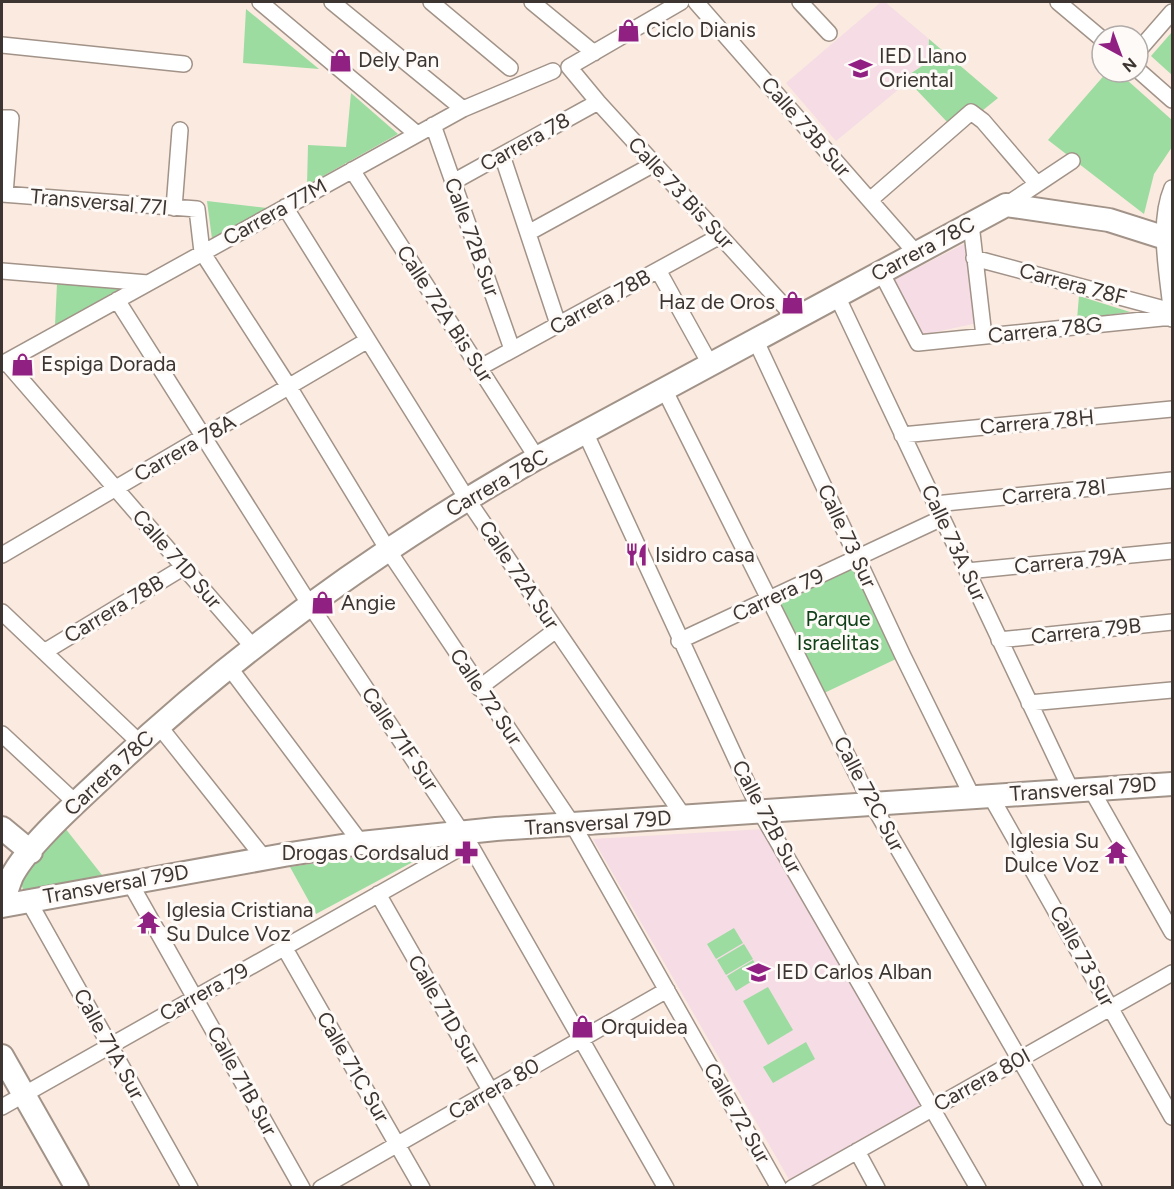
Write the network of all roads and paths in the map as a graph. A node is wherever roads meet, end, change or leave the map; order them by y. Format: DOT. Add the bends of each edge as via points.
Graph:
graph roads {
  1 [pos="260,2"];
  2 [pos="332,2"];
  3 [pos="431,2"];
  4 [pos="532,2"];
  5 [pos="681,2"];
  6 [pos="696,2"];
  7 [pos="800,2"];
  8 [pos="1058,2"];
  9 [pos="1173,12"];
  10 [pos="1090,29"];
  11 [pos="829,33"];
  12 [pos="1150,38"];
  13 [pos="2,45"];
  14 [pos="594,53"];
  15 [pos="184,64"];
  16 [pos="510,68"];
  17 [pos="554,71"];
  18 [pos="1150,80"];
  19 [pos="1173,100"];
  20 [pos="598,102"];
  21 [pos="463,109"];
  22 [pos="6,118"];
  23 [pos="432,126"];
  24 [pos="180,130"];
  25 [pos="417,134"];
  26 [pos="502,155"];
  27 [pos="1072,161"];
  28 [pos="654,164"];
  29 [pos="352,170"];
  30 [pos="453,182"];
  31 [pos="1037,184"];
  32 [pos="1173,188"];
  33 [pos="3,194"];
  34 [pos="870,200"];
  35 [pos="1006,205"];
  36 [pos="285,207"];
  37 [pos="174,208"];
  38 [pos="197,209"];
  39 [pos="971,224"];
  40 [pos="528,233"];
  41 [pos="720,236"];
  42 [pos="1169,238"];
  43 [pos="202,252"];
  44 [pos="916,253"];
  45 [pos="974,258"];
  46 [pos="658,270"];
  47 [pos="2,271"];
  48 [pos="881,272"];
  49 [pos="148,283"];
  50 [pos="837,296"];
  51 [pos="117,300"];
  52 [pos="1172,316"];
  53 [pos="795,318"];
  54 [pos="558,324"];
  55 [pos="984,336"];
  56 [pos="755,339"];
  57 [pos="368,340"];
  58 [pos="512,350"];
  59 [pos="4,363"];
  60 [pos="710,364"];
  61 [pos="479,368"];
  62 [pos="288,387"];
  63 [pos="664,389"];
  64 [pos="1173,409"];
  65 [pos="585,432"];
  66 [pos="902,435"];
  67 [pos="203,437"];
  68 [pos="537,458"];
  69 [pos="1173,480"];
  70 [pos="116,488"];
  71 [pos="467,499"];
  72 [pos="938,511"];
  73 [pos="388,550"];
  74 [pos="1173,551"];
  75 [pos="2,555"];
  76 [pos="856,558"];
  77 [pos="184,567"];
  78 [pos="967,571"];
  79 [pos="768,600"];
  80 [pos="310,605"];
  81 [pos="2,612"];
  82 [pos="1173,622"];
  83 [pos="556,630"];
  84 [pos="999,640"];
  85 [pos="679,641"];
  86 [pos="253,647"];
  87 [pos="44,651"];
  88 [pos="229,667"];
  89 [pos="479,688"];
  90 [pos="1173,690"];
  91 [pos="1029,703"];
  92 [pos="159,726"];
  93 [pos="2,734"];
  94 [pos="140,743"];
  95 [pos="1173,783"];
  96 [pos="1081,789"];
  97 [pos="981,796"];
  98 [pos="871,802"];
  99 [pos="76,803"];
  100 [pos="760,811"];
  101 [pos="684,817"];
  102 [pos="573,825"];
  103 [pos="2,828"];
  104 [pos="466,838"];
  105 [pos="361,843"];
  106 [pos="31,852"];
  107 [pos="264,858"];
  108 [pos="129,881"];
  109 [pos="378,894"];
  110 [pos="28,900"];
  111 [pos="2,906"];
  112 [pos="1173,932"];
  113 [pos="284,947"];
  114 [pos="1173,973"];
  115 [pos="667,990"];
  116 [pos="195,998"];
  117 [pos="1111,1008"];
  118 [pos="581,1039"];
  119 [pos="110,1046"];
  120 [pos="2,1056"];
  121 [pos="1021,1059"];
  122 [pos="491,1090"];
  123 [pos="23,1094"];
  124 [pos="2,1107"];
  125 [pos="933,1108"];
  126 [pos="1173,1117"];
  127 [pos="397,1144"];
  128 [pos="857,1151"];
  129 [pos="77,1188"];
  130 [pos="190,1188"];
  131 [pos="302,1188"];
  132 [pos="321,1188"];
  133 [pos="422,1188"];
  134 [pos="546,1188"];
  135 [pos="666,1188"];
  136 [pos="779,1188"];
  137 [pos="792,1188"];
  138 [pos="877,1188"];
  139 [pos="978,1188"];
  140 [pos="1094,1188"];
  1 -- 25 [label="street"];
  2 -- 21 [label="street"];
  3 -- 16 [label="street"];
  4 -- 14 [label="street"];
  5 -- 14 [label="street"];
  6 -- 34 [label="street, Calle 73B Sur"];
  7 -- 11 [label="street"];
  8 -- 10 [label="street"];
  9 -- 12 [label="street"];
  13 -- 15 [label="street"];
  14 -- 20 [label="street, Calle 73 Bis Sur" via="569,67"];
  17 -- 21 [label="street, Carrera 77M"];
  18 -- 19 [label="street"];
  20 -- 26 [label="street, Carrera 78"];
  20 -- 28 [label="street, Calle 73 Bis Sur"];
  21 -- 23 [label="street, Carrera 77M"];
  22 -- 33 [label="street"];
  23 -- 25 [label="street, Carrera 77M"];
  23 -- 30 [label="street, Calle 72B Sur"];
  24 -- 37 [label="street"];
  25 -- 29 [label="street, Carrera 77M"];
  26 -- 30 [label="street, Carrera 78"];
  26 -- 40 [label="street"];
  27 -- 31 [label="street, Carrera 78C"];
  28 -- 40 [label="street"];
  28 -- 41 [label="street, Calle 73 Bis Sur"];
  29 -- 36 [label="street, Carrera 77M"];
  29 -- 61 [label="street, Calle 72A Bis Sur"];
  30 -- 58 [label="street, Calle 72B Sur"];
  31 -- 34 [label="street" via="974,113 965,114"];
  31 -- 35 [label="street, Carrera 78C"];
  32 -- 42 [label="street" via="1168,198"];
  33 -- 37 [label="street, Transversal 77I"];
  34 -- 44 [label="street, Calle 73B Sur"];
  35 -- 39 [label="street, Carrera 78C"];
  35 -- 42 [label="street" via="1109,220"];
  36 -- 43 [label="street, Carrera 77M"];
  36 -- 57 [label="street, Calle 72A Sur"];
  37 -- 38 [label="street, Transversal 77I"];
  38 -- 43 [label="street, Calle 72 Sur"];
  39 -- 44 [label="street, Carrera 78C"];
  39 -- 45 [label="street"];
  40 -- 54 [label="street"];
  41 -- 46 [label="street, Carrera 78B"];
  41 -- 53 [label="street, Calle 73 Bis Sur"];
  42 -- 52 [label="street"];
  43 -- 49 [label="street, Carrera 77M"];
  43 -- 62 [label="street, Calle 72 Sur"];
  44 -- 48 [label="street, Carrera 78C"];
  45 -- 52 [label="street, Carrera 78F"];
  45 -- 55 [label="street"];
  46 -- 54 [label="street, Carrera 78B"];
  46 -- 60 [label="street"];
  47 -- 49 [label="street"];
  48 -- 50 [label="street, Carrera 78C"];
  48 -- 55 [label="street, Carrera 78G" via="918,344"];
  49 -- 51 [label="street, Carrera 77M"];
  50 -- 53 [label="street, Carrera 78C"];
  50 -- 66 [label="street, Calle 73A Sur"];
  51 -- 59 [label="street, Carrera 77M"];
  51 -- 67 [label="street, Calle 71F Sur"];
  52 -- 55 [label="street, Carrera 78G"];
  53 -- 56 [label="street, Carrera 78C"];
  54 -- 58 [label="street, Carrera 78B"];
  56 -- 60 [label="street, Carrera 78C"];
  56 -- 76 [label="street, Calle 73 Sur"];
  57 -- 62 [label="street, Carrera 78A"];
  57 -- 71 [label="street, Calle 72A Sur"];
  58 -- 61 [label="street, Carrera 78B"];
  59 -- 70 [label="street, Calle 71D Sur"];
  60 -- 63 [label="street, Carrera 78C"];
  61 -- 68 [label="street, Calle 72A Bis Sur"];
  62 -- 67 [label="street, Carrera 78A"];
  62 -- 73 [label="street, Calle 72 Sur"];
  63 -- 65 [label="street, Carrera 78C"];
  63 -- 79 [label="street, Calle 72C Sur"];
  64 -- 66 [label="street, Carrera 78H"];
  65 -- 68 [label="street, Carrera 78C"];
  65 -- 85 [label="street, Calle 72B Sur"];
  66 -- 72 [label="street, Calle 73A Sur"];
  67 -- 70 [label="street, Carrera 78A"];
  67 -- 80 [label="street, Calle 71F Sur"];
  68 -- 71 [label="street, Carrera 78C"];
  69 -- 72 [label="street, Carrera 78I"];
  70 -- 75 [label="street, Carrera 78A"];
  70 -- 77 [label="street, Calle 71D Sur"];
  71 -- 73 [label="street, Carrera 78C"];
  71 -- 83 [label="street, Calle 72A Sur"];
  72 -- 76 [label="street, Carrera 79"];
  72 -- 78 [label="street, Calle 73A Sur"];
  73 -- 80 [label="street, Carrera 78C"];
  73 -- 89 [label="street, Calle 72 Sur"];
  74 -- 78 [label="street, Carrera 79A"];
  76 -- 79 [label="street, Carrera 79"];
  76 -- 97 [label="street, Calle 73 Sur"];
  77 -- 86 [label="street, Calle 71D Sur"];
  77 -- 87 [label="street, Carrera 78B"];
  78 -- 84 [label="street, Calle 73A Sur"];
  79 -- 85 [label="street, Carrera 79"];
  79 -- 98 [label="street, Calle 72C Sur"];
  80 -- 86 [label="street, Carrera 78C"];
  80 -- 104 [label="street, Calle 71F Sur"];
  81 -- 87 [label="street"];
  82 -- 84 [label="street, Carrera 79B"];
  83 -- 89 [label="street"];
  83 -- 101 [label="street, Calle 72A Sur"];
  84 -- 91 [label="street, Calle 73A Sur"];
  85 -- 100 [label="street, Calle 72B Sur"];
  86 -- 88 [label="street, Carrera 78C"];
  87 -- 94 [label="street"];
  88 -- 92 [label="street, Carrera 78C"];
  88 -- 105 [label="street"];
  89 -- 102 [label="street, Calle 72 Sur"];
  90 -- 91 [label="street"];
  91 -- 96 [label="street, Calle 73A Sur"];
  92 -- 94 [label="street, Carrera 78C"];
  92 -- 107 [label="street"];
  93 -- 99 [label="street"];
  94 -- 99 [label="street, Carrera 78C"];
  95 -- 96 [label="street, Transversal 79D"];
  96 -- 97 [label="street, Transversal 79D"];
  96 -- 112 [label="street, Calle 73A Sur"];
  97 -- 98 [label="street, Transversal 79D"];
  97 -- 117 [label="street, Calle 73 Sur"];
  98 -- 100 [label="street, Transversal 79D"];
  98 -- 121 [label="street, Calle 72C Sur"];
  99 -- 106 [label="street, Carrera 78C"];
  100 -- 101 [label="street, Transversal 79D"];
  100 -- 125 [label="street, Calle 72B Sur"];
  101 -- 102 [label="street, Transversal 79D"];
  102 -- 104 [label="street, Transversal 79D"];
  102 -- 115 [label="street, Calle 72 Sur"];
  103 -- 106 [label="street"];
  104 -- 105 [label="street, Transversal 79D"];
  104 -- 109 [label="street, Carrera 79"];
  104 -- 118 [label="street, Calle 71F Sur"];
  105 -- 107 [label="street, Transversal 79D"];
  106 -- 111 [label="street, Carrera 78C" via="13,875"];
  107 -- 108 [label="street, Transversal 79D"];
  108 -- 110 [label="street, Transversal 79D"];
  108 -- 116 [label="street, Calle 71B Sur"];
  109 -- 113 [label="street, Carrera 79"];
  109 -- 122 [label="street, Calle 71D Sur"];
  110 -- 111 [label="street, Transversal 79D"];
  110 -- 119 [label="street, Calle 71A Sur"];
  113 -- 116 [label="street, Carrera 79"];
  113 -- 127 [label="street, Calle 71C Sur"];
  114 -- 117 [label="street, Carrera 80I"];
  115 -- 118 [label="street, Carrera 80"];
  115 -- 136 [label="street, Calle 72 Sur"];
  116 -- 119 [label="street, Carrera 79"];
  116 -- 131 [label="street, Calle 71B Sur"];
  117 -- 121 [label="street, Carrera 80I"];
  117 -- 126 [label="street, Calle 73 Sur"];
  118 -- 122 [label="street, Carrera 80"];
  118 -- 135 [label="street, Calle 71F Sur"];
  119 -- 123 [label="street, Carrera 79"];
  119 -- 130 [label="street, Calle 71A Sur"];
  120 -- 123 [label="street"];
  121 -- 125 [label="street, Carrera 80I"];
  121 -- 140 [label="street, Calle 72C Sur"];
  122 -- 127 [label="street, Carrera 80"];
  122 -- 134 [label="street, Calle 71D Sur"];
  123 -- 124 [label="street, Carrera 79"];
  123 -- 129 [label="street"];
  125 -- 128 [label="street, Carrera 80I"];
  125 -- 139 [label="street, Calle 72B Sur"];
  127 -- 132 [label="street, Carrera 80"];
  127 -- 133 [label="street, Calle 71C Sur"];
  128 -- 137 [label="street, Carrera 80I"];
  128 -- 138 [label="street"];
}
